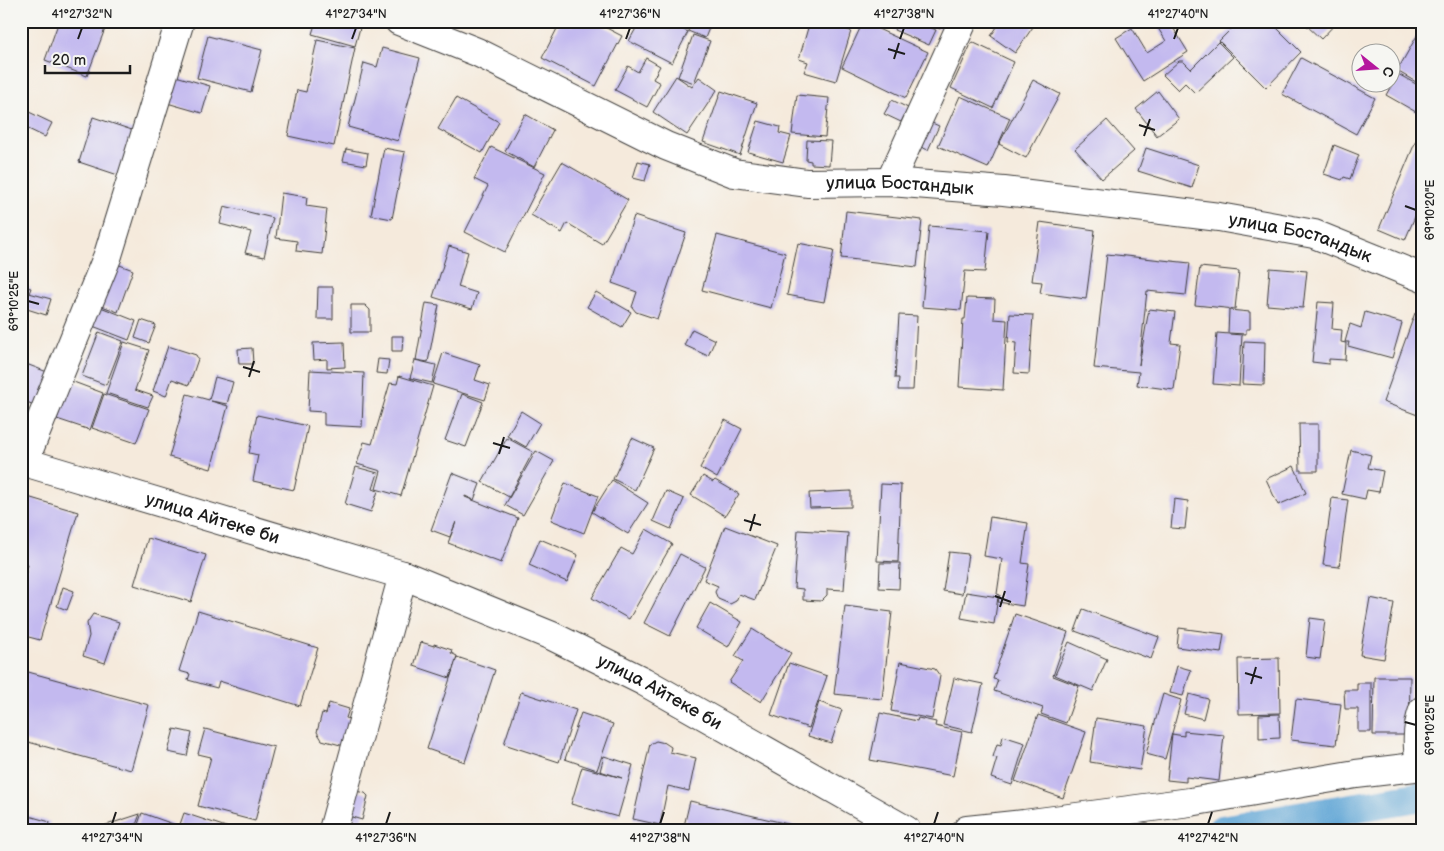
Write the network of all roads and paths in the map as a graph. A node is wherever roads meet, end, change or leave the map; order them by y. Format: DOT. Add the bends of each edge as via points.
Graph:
graph roads {
  1 [pos="180,21"];
  2 [pos="399,21"];
  3 [pos="963,21"];
  4 [pos="890,182"];
  5 [pos="1423,278"];
  6 [pos="22,462"];
  7 [pos="404,575"];
  8 [pos="1423,710"];
  9 [pos="1421,766"];
  10 [pos="875,822"];
  11 [pos="333,830"];
  12 [pos="906,830"];
  13 [pos="967,830"];
  1 -- 6 [label="street" via="108,255"];
  2 -- 4 [label="street, улица Бостандык" via="477,52 666,146 734,174 808,183"];
  3 -- 4 [label="street"];
  4 -- 5 [label="street, улица Бостандык" via="1014,192 1219,217 1314,234"];
  6 -- 7 [label="street, улица Айтеке би"];
  7 -- 10 [label="street, улица Айтеке би" via="552,636 642,680"];
  7 -- 11 [label="street"];
  8 -- 9 [label="street" via="1416,743"];
  9 -- 13 [label="street" via="1180,803"];
  10 -- 12 [label="street, улица Айтеке би"];
}
